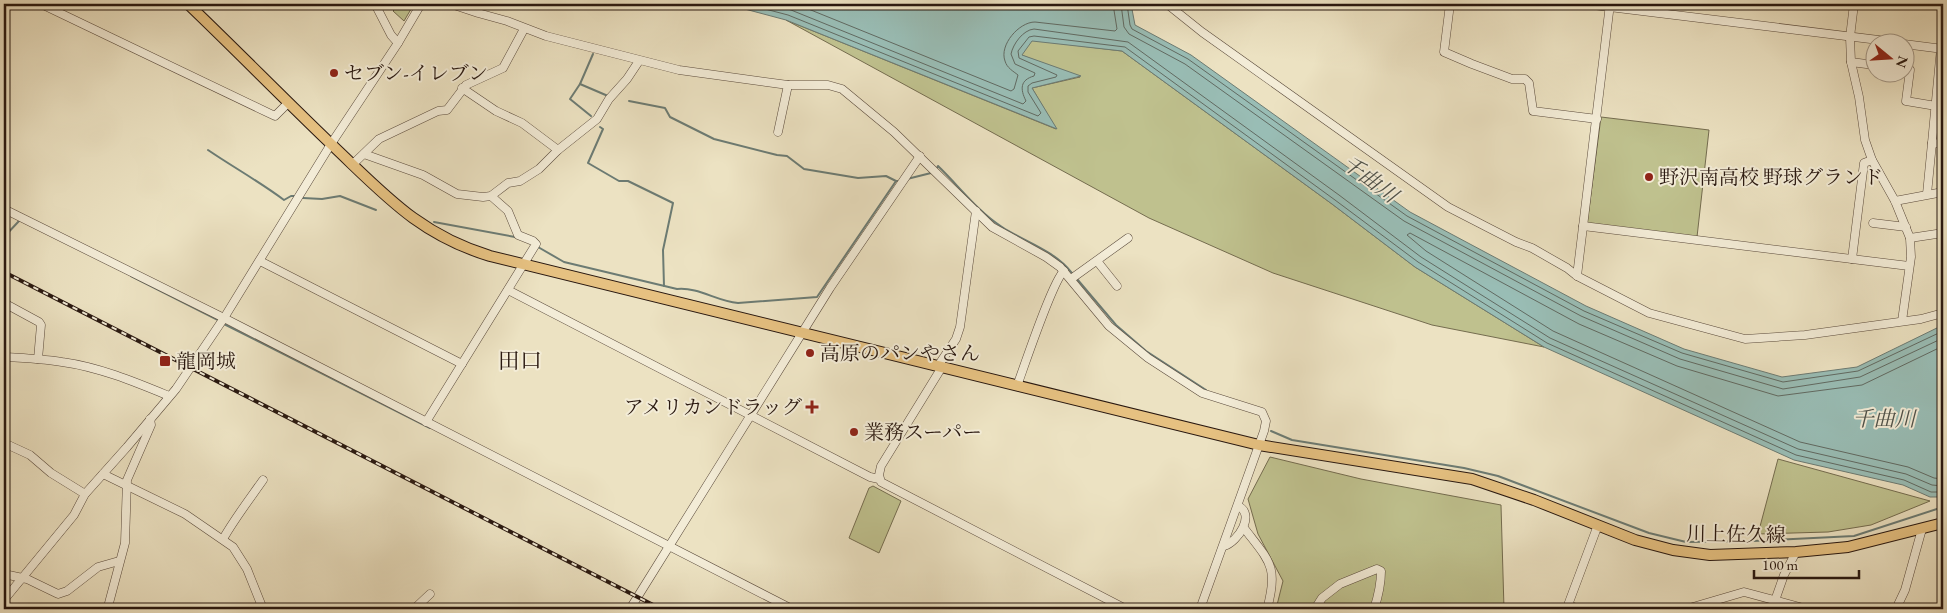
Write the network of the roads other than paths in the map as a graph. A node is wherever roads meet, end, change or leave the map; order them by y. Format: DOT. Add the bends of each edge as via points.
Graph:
graph roads {
  1 [pos="41,4"];
  2 [pos="188,4"];
  3 [pos="375,4"];
  4 [pos="421,4"];
  5 [pos="451,4"];
  6 [pos="1167,4"];
  7 [pos="1450,4"];
  8 [pos="1585,4"];
  9 [pos="1854,4"];
  10 [pos="1610,5"];
  11 [pos="524,29"];
  12 [pos="1850,37"];
  13 [pos="1864,39"];
  14 [pos="398,42"];
  15 [pos="1914,45"];
  16 [pos="1942,48"];
  17 [pos="639,61"];
  18 [pos="1851,62"];
  19 [pos="1864,64"];
  20 [pos="1908,82"];
  21 [pos="788,85"];
  22 [pos="462,88"];
  23 [pos="1940,98"];
  24 [pos="288,103"];
  25 [pos="1936,106"];
  26 [pos="1597,118"];
  27 [pos="778,132"];
  28 [pos="1932,143"];
  29 [pos="331,144"];
  30 [pos="1943,144"];
  31 [pos="558,150"];
  32 [pos="364,154"];
  33 [pos="920,156"];
  34 [pos="1872,160"];
  35 [pos="352,165"];
  36 [pos="1943,192"];
  37 [pos="1928,194"];
  38 [pos="491,196"];
  39 [pos="1895,202"];
  40 [pos="4,209"];
  41 [pos="976,211"];
  42 [pos="1873,223"];
  43 [pos="1583,226"];
  44 [pos="1906,227"];
  45 [pos="1943,233"];
  46 [pos="1128,238"];
  47 [pos="1910,238"];
  48 [pos="1852,259"];
  49 [pos="260,261"];
  50 [pos="1097,261"];
  51 [pos="524,265"];
  52 [pos="1909,266"];
  53 [pos="1064,271"];
  54 [pos="1577,276"];
  55 [pos="1070,279"];
  56 [pos="1117,286"];
  57 [pos="508,290"];
  58 [pos="4,303"];
  59 [pos="1943,313"];
  60 [pos="224,318"];
  61 [pos="1902,321"];
  62 [pos="802,333"];
  63 [pos="4,357"];
  64 [pos="38,359"];
  65 [pos="462,364"];
  66 [pos="940,367"];
  67 [pos="1017,386"];
  68 [pos="169,396"];
  69 [pos="751,415"];
  70 [pos="150,419"];
  71 [pos="426,422"];
  72 [pos="4,443"];
  73 [pos="1259,445"];
  74 [pos="103,474"];
  75 [pos="879,479"];
  76 [pos="263,480"];
  77 [pos="127,487"];
  78 [pos="85,494"];
  79 [pos="1238,506"];
  80 [pos="1943,524"];
  81 [pos="1598,525"];
  82 [pos="1244,528"];
  83 [pos="1922,529"];
  84 [pos="223,539"];
  85 [pos="670,546"];
  86 [pos="1224,546"];
  87 [pos="1796,552"];
  88 [pos="119,561"];
  89 [pos="4,574"];
  90 [pos="21,579"];
  91 [pos="430,594"];
  92 [pos="4,600"];
  93 [pos="1775,600"];
  94 [pos="110,609"];
  95 [pos="263,609"];
  96 [pos="414,609"];
  97 [pos="630,609"];
  98 [pos="792,609"];
  99 [pos="1126,609"];
  100 [pos="1200,609"];
  101 [pos="1267,609"];
  102 [pos="1315,609"];
  103 [pos="1374,609"];
  104 [pos="1579,609"];
  105 [pos="1686,609"];
  106 [pos="1772,609"];
  107 [pos="1807,609"];
  108 [pos="1896,609"];
  1 -- 24 [label="street" via="275,116"];
  2 -- 24 [label="main road, 川上佐久線"];
  3 -- 14 [label="street"];
  4 -- 14 [label="street"];
  5 -- 11 [label="street"];
  6 -- 54 [label="street" via="1448,207 1532,248"];
  7 -- 26 [label="street" via="1444,52 1512,79 1525,79 1529,83 1533,111"];
  8 -- 10 [label="street"];
  9 -- 12 [label="street"];
  10 -- 12 [label="street"];
  10 -- 26 [label="street"];
  11 -- 17 [label="street"];
  11 -- 22 [label="street" via="503,68"];
  12 -- 13 [label="street"];
  12 -- 18 [label="street"];
  14 -- 29 [label="street"];
  15 -- 16 [label="street"];
  16 -- 23 [label="street"];
  17 -- 21 [label="street" via="679,70"];
  17 -- 31 [label="street" via="597,119"];
  18 -- 19 [label="street"];
  18 -- 34 [label="street" via="1865,140"];
  20 -- 25 [label="street" via="1906,101"];
  21 -- 27 [label="street"];
  21 -- 33 [label="street" via="828,85 842,89"];
  22 -- 31 [label="street" via="496,111 522,123"];
  22 -- 32 [label="street" via="447,110 438,111 379,139"];
  23 -- 25 [label="street"];
  24 -- 29 [label="main road, 川上佐久線"];
  25 -- 28 [label="street"];
  26 -- 43 [label="street"];
  28 -- 30 [label="street"];
  28 -- 37 [label="street"];
  29 -- 35 [label="main road, 川上佐久線"];
  29 -- 49 [label="street"];
  31 -- 38 [label="street" via="539,168 520,181 508,182"];
  32 -- 35 [label="street"];
  32 -- 38 [label="street" via="423,175 457,194"];
  33 -- 41 [label="street"];
  33 -- 62 [label="street"];
  34 -- 39 [label="street"];
  34 -- 48 [label="street" via="1864,164"];
  35 -- 51 [label="main road, 川上佐久線" via="383,195 432,231 472,250"];
  36 -- 37 [label="street"];
  37 -- 39 [label="street"];
  38 -- 51 [label="street" via="508,211 518,235 535,245"];
  39 -- 44 [label="street"];
  40 -- 60 [label="street"];
  41 -- 53 [label="street" via="992,227 1046,257"];
  41 -- 66 [label="street" via="960,327"];
  42 -- 44 [label="street"];
  43 -- 48 [label="street"];
  43 -- 54 [label="street"];
  44 -- 47 [label="street"];
  45 -- 47 [label="street"];
  46 -- 50 [label="street"];
  47 -- 52 [label="street"];
  48 -- 52 [label="street"];
  49 -- 60 [label="street"];
  49 -- 65 [label="street"];
  50 -- 55 [label="street"];
  50 -- 56 [label="street"];
  51 -- 57 [label="street"];
  51 -- 62 [label="main road, 川上佐久線"];
  52 -- 61 [label="street"];
  53 -- 55 [label="street"];
  53 -- 67 [label="street" via="1053,290"];
  54 -- 61 [label="street" via="1650,313 1745,338 1805,335"];
  55 -- 73 [label="street" via="1109,326 1148,358 1202,393 1262,412 1266,426"];
  57 -- 65 [label="street"];
  57 -- 69 [label="street"];
  58 -- 64 [label="street" via="41,325"];
  59 -- 61 [label="street" via="1921,320"];
  60 -- 68 [label="street"];
  60 -- 71 [label="street"];
  62 -- 66 [label="main road, 川上佐久線"];
  62 -- 69 [label="street"];
  63 -- 64 [label="street"];
  64 -- 68 [label="street" via="64,362 124,378"];
  65 -- 71 [label="street"];
  66 -- 67 [label="main road, 川上佐久線"];
  66 -- 75 [label="street" via="881,466"];
  67 -- 73 [label="main road, 川上佐久線"];
  68 -- 70 [label="street"];
  69 -- 75 [label="street"];
  69 -- 85 [label="street"];
  70 -- 74 [label="street"];
  70 -- 77 [label="street" via="151,425 129,472"];
  71 -- 85 [label="street"];
  72 -- 78 [label="street" via="30,455 51,473"];
  73 -- 79 [label="street"];
  73 -- 81 [label="main road, 川上佐久線" via="1472,479"];
  74 -- 77 [label="street"];
  74 -- 78 [label="street"];
  75 -- 99 [label="street"];
  76 -- 84 [label="street"];
  77 -- 84 [label="street" via="185,514"];
  77 -- 88 [label="street" via="125,543"];
  78 -- 90 [label="street" via="74,515"];
  79 -- 82 [label="street" via="1245,512"];
  79 -- 86 [label="street"];
  80 -- 83 [label="main road, 川上佐久線"];
  81 -- 87 [label="main road, 川上佐久線" via="1660,548 1687,552"];
  81 -- 104 [label="street" via="1568,605"];
  82 -- 86 [label="street" via="1234,541"];
  82 -- 101 [label="street" via="1271,568 1272,590"];
  83 -- 87 [label="main road, 川上佐久線" via="1848,547"];
  83 -- 108 [label="street" via="1905,590"];
  84 -- 95 [label="street" via="233,546 247,569"];
  85 -- 97 [label="street"];
  85 -- 98 [label="street"];
  86 -- 100 [label="street"];
  87 -- 93 [label="street"];
  88 -- 90 [label="street" via="98,567 67,591 58,594"];
  88 -- 94 [label="street"];
  89 -- 90 [label="street"];
  90 -- 92 [label="street"];
  91 -- 96 [label="street"];
  93 -- 105 [label="street" via="1744,592"];
  93 -- 106 [label="street"];
  93 -- 107 [label="street"];
  102 -- 103 [label="street" via="1322,598 1340,584 1377,569 1381,571 1381,578"];
}
